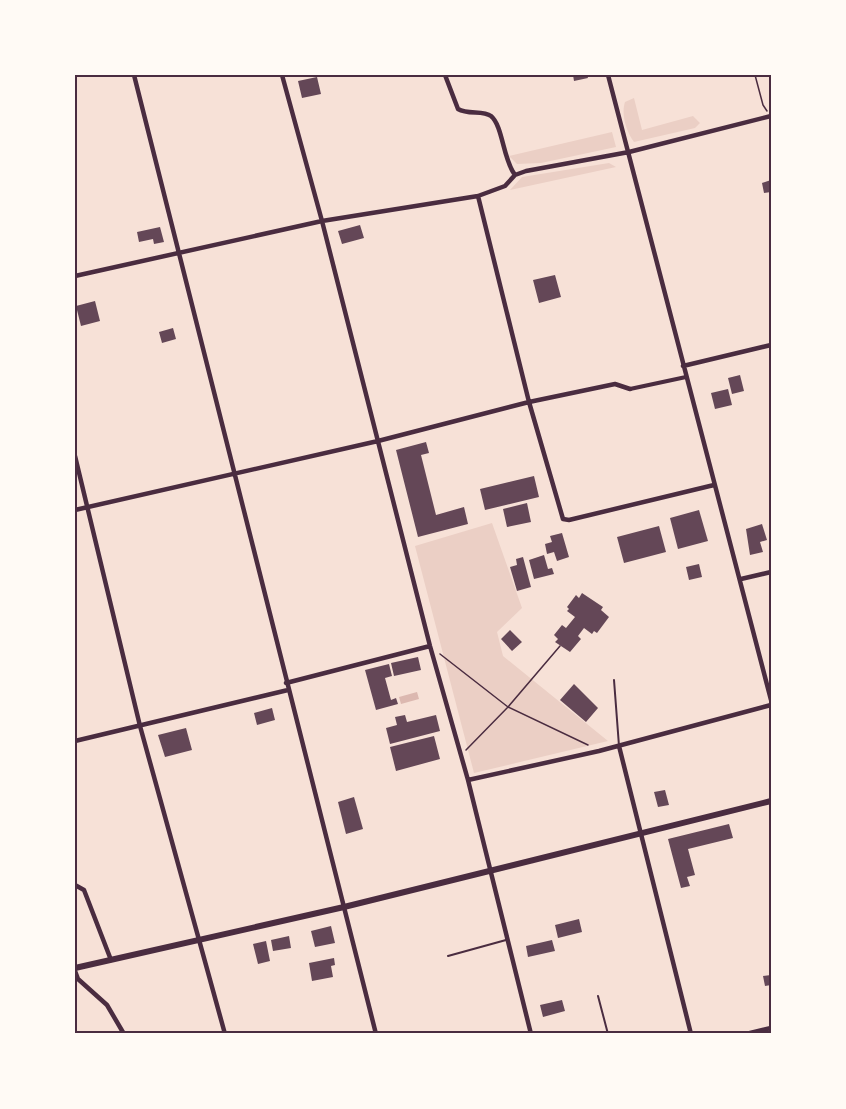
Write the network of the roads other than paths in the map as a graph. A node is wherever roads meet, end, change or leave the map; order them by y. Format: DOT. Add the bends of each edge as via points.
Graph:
graph roads {
  1 [pos="134,75"];
  2 [pos="282,75"];
  3 [pos="446,75"];
  4 [pos="608,75"];
  5 [pos="771,116"];
  6 [pos="629,152"];
  7 [pos="515,175"];
  8 [pos="478,196"];
  9 [pos="322,221"];
  10 [pos="178,253"];
  11 [pos="75,276"];
  12 [pos="771,345"];
  13 [pos="683,366"];
  14 [pos="686,377"];
  15 [pos="630,389"];
  16 [pos="529,402"];
  17 [pos="378,441"];
  18 [pos="75,456"];
  19 [pos="233,472"];
  20 [pos="714,485"];
  21 [pos="87,507"];
  22 [pos="75,510"];
  23 [pos="771,572"];
  24 [pos="741,579"];
  25 [pos="429,646"];
  26 [pos="614,680"];
  27 [pos="286,683"];
  28 [pos="288,690"];
  29 [pos="771,700"];
  30 [pos="771,705"];
  31 [pos="140,726"];
  32 [pos="75,741"];
  33 [pos="619,746"];
  34 [pos="468,780"];
  35 [pos="771,801"];
  36 [pos="639,832"];
  37 [pos="490,870"];
  38 [pos="75,885"];
  39 [pos="344,907"];
  40 [pos="200,940"];
  41 [pos="507,940"];
  42 [pos="448,956"];
  43 [pos="111,960"];
  44 [pos="75,970"];
  45 [pos="598,996"];
  46 [pos="771,1028"];
  47 [pos="124,1034"];
  48 [pos="225,1034"];
  49 [pos="376,1034"];
  50 [pos="531,1034"];
  51 [pos="608,1034"];
  52 [pos="691,1034"];
  53 [pos="746,1034"];
  1 -- 10 [label="street"];
  2 -- 9 [label="street"];
  3 -- 7 [label="street" via="458,109 494,119 508,166"];
  4 -- 6 [label="street"];
  5 -- 6 [label="street"];
  6 -- 7 [label="street"];
  6 -- 13 [label="street"];
  7 -- 8 [label="street" via="505,186"];
  8 -- 9 [label="street"];
  8 -- 16 [label="street"];
  9 -- 10 [label="street"];
  9 -- 17 [label="street"];
  10 -- 11 [label="street"];
  10 -- 19 [label="street"];
  12 -- 13 [label="street"];
  13 -- 14 [label="street"];
  14 -- 15 [label="street"];
  14 -- 20 [label="street"];
  15 -- 16 [label="street" via="615,384"];
  16 -- 17 [label="street"];
  16 -- 20 [label="street" via="563,519"];
  17 -- 19 [label="street"];
  17 -- 25 [label="street"];
  18 -- 21 [label="street"];
  19 -- 21 [label="street"];
  19 -- 27 [label="street"];
  20 -- 24 [label="street"];
  21 -- 22 [label="street"];
  21 -- 31 [label="street"];
  23 -- 24 [label="street"];
  24 -- 29 [label="street"];
  25 -- 27 [label="street"];
  25 -- 34 [label="street"];
  26 -- 33 [label="lane"];
  27 -- 28 [label="street"];
  28 -- 31 [label="street"];
  28 -- 39 [label="street"];
  30 -- 33 [label="street"];
  31 -- 32 [label="street"];
  31 -- 40 [label="street"];
  33 -- 34 [label="street"];
  33 -- 36 [label="street"];
  34 -- 37 [label="street"];
  35 -- 36 [label="street"];
  36 -- 37 [label="street"];
  36 -- 52 [label="street"];
  37 -- 39 [label="street"];
  37 -- 41 [label="street"];
  38 -- 43 [label="street" via="84,890"];
  39 -- 40 [label="street"];
  39 -- 49 [label="street"];
  40 -- 43 [label="street"];
  40 -- 48 [label="street"];
  41 -- 42 [label="lane"];
  41 -- 50 [label="street"];
  43 -- 44 [label="street"];
  44 -- 47 [label="street" via="78,979 107,1005"];
  45 -- 51 [label="lane"];
  46 -- 53 [label="street"];
}
